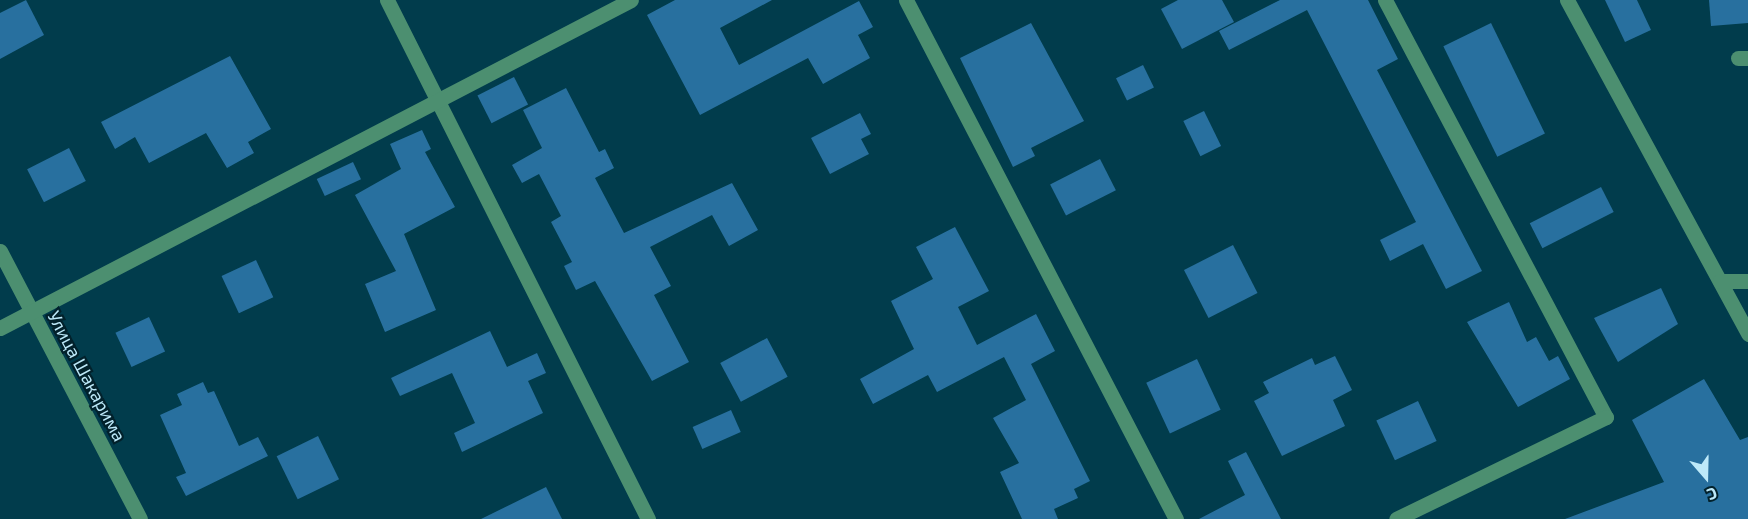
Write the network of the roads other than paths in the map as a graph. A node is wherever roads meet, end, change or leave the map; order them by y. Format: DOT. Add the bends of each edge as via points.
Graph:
graph roads {
  1 [pos="387,0"];
  2 [pos="631,0"];
  3 [pos="906,0"];
  4 [pos="1386,0"];
  5 [pos="1567,0"];
  6 [pos="440,99"];
  7 [pos="0,251"];
  8 [pos="1720,281"];
  9 [pos="1748,281"];
  10 [pos="31,312"];
  11 [pos="0,328"];
  12 [pos="1748,334"];
  13 [pos="140,519"];
  14 [pos="648,519"];
  15 [pos="1176,519"];
  16 [pos="1396,519"];
  1 -- 6 [label="street"];
  2 -- 6 [label="street"];
  3 -- 15 [label="street"];
  4 -- 16 [label="street" via="1606,417"];
  5 -- 8 [label="street"];
  6 -- 10 [label="street"];
  6 -- 14 [label="street"];
  7 -- 10 [label="street, Улица Шакарима"];
  8 -- 9 [label="street"];
  8 -- 12 [label="street"];
  10 -- 11 [label="street"];
  10 -- 13 [label="street, Улица Шакарима"];
}
